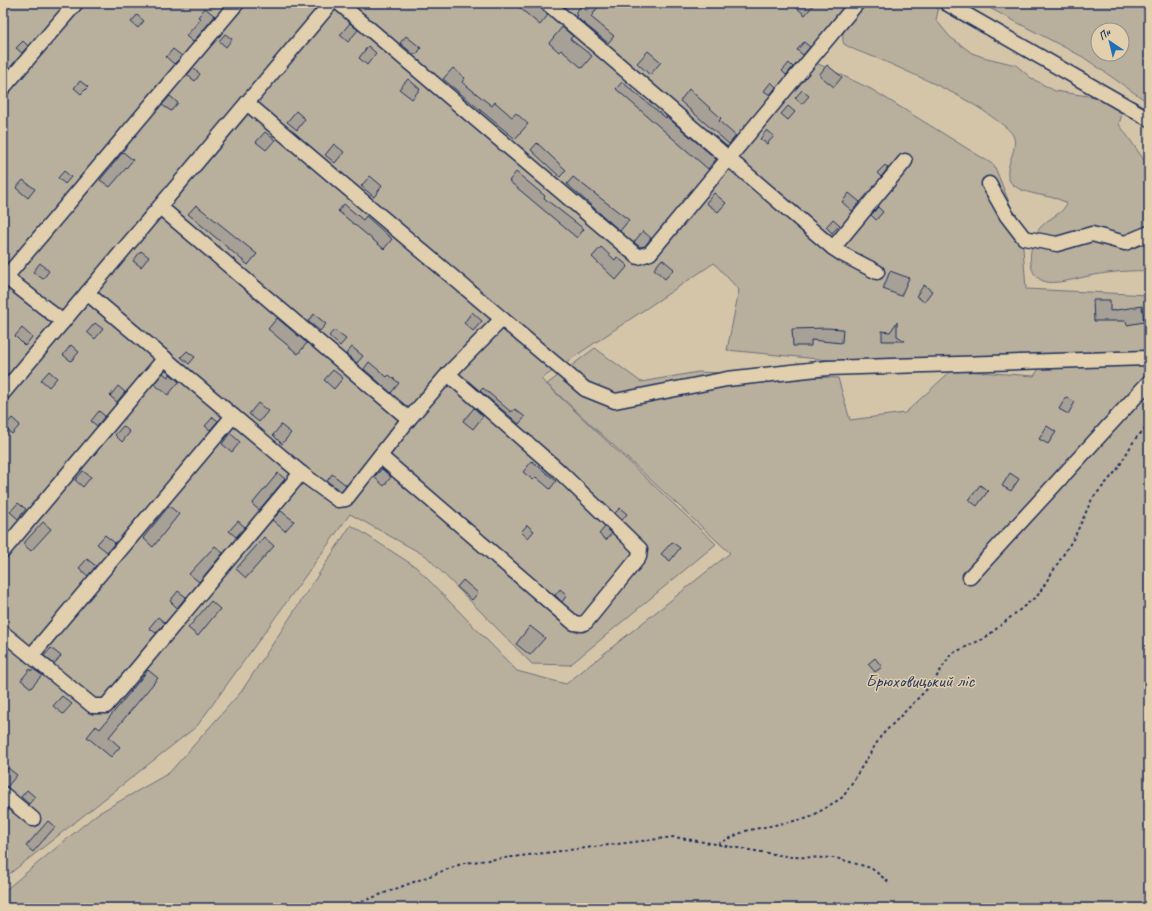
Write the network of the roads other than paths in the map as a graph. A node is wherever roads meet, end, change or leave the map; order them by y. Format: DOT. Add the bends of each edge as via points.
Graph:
graph roads {
  1 [pos="76,3"];
  2 [pos="237,3"];
  3 [pos="331,3"];
  4 [pos="339,3"];
  5 [pos="546,3"];
  6 [pos="857,3"];
  7 [pos="946,3"];
  8 [pos="3,88"];
  9 [pos="247,103"];
  10 [pos="1147,114"];
  11 [pos="728,158"];
  12 [pos="905,161"];
  13 [pos="989,184"];
  14 [pos="160,207"];
  15 [pos="1149,233"];
  16 [pos="833,248"];
  17 [pos="877,272"];
  18 [pos="4,276"];
  19 [pos="88,293"];
  20 [pos="501,320"];
  21 [pos="63,322"];
  22 [pos="164,358"];
  23 [pos="1149,358"];
  24 [pos="448,374"];
  25 [pos="1149,382"];
  26 [pos="4,391"];
  27 [pos="234,416"];
  28 [pos="409,419"];
  29 [pos="380,456"];
  30 [pos="301,473"];
  31 [pos="3,551"];
  32 [pos="970,577"];
  33 [pos="3,633"];
  34 [pos="31,656"];
  35 [pos="3,794"];
  36 [pos="33,819"];
  1 -- 8 [label="street"];
  2 -- 18 [label="street"];
  3 -- 9 [label="street"];
  4 -- 11 [label="street" via="638,257 650,253"];
  5 -- 11 [label="street"];
  6 -- 11 [label="street"];
  7 -- 10 [label="street"];
  9 -- 14 [label="street"];
  9 -- 20 [label="street"];
  11 -- 16 [label="street"];
  12 -- 16 [label="street"];
  13 -- 15 [label="street" via="1007,216 1024,238 1057,244 1092,234 1125,243"];
  14 -- 19 [label="street"];
  14 -- 28 [label="street"];
  16 -- 17 [label="street"];
  18 -- 21 [label="street"];
  19 -- 21 [label="street"];
  19 -- 22 [label="street"];
  20 -- 23 [label="street" via="585,390 615,402 727,379 827,368"];
  20 -- 24 [label="street"];
  21 -- 26 [label="street"];
  22 -- 27 [label="street"];
  22 -- 31 [label="street"];
  24 -- 28 [label="street"];
  24 -- 29 [label="street" via="558,470 640,549 639,557 591,616 582,624 574,623"];
  25 -- 32 [label="street"];
  27 -- 30 [label="street"];
  27 -- 34 [label="street"];
  28 -- 29 [label="street"];
  29 -- 30 [label="street" via="346,499 338,500"];
  30 -- 34 [label="street" via="106,706 93,706"];
  33 -- 34 [label="street"];
  35 -- 36 [label="street"];
}
